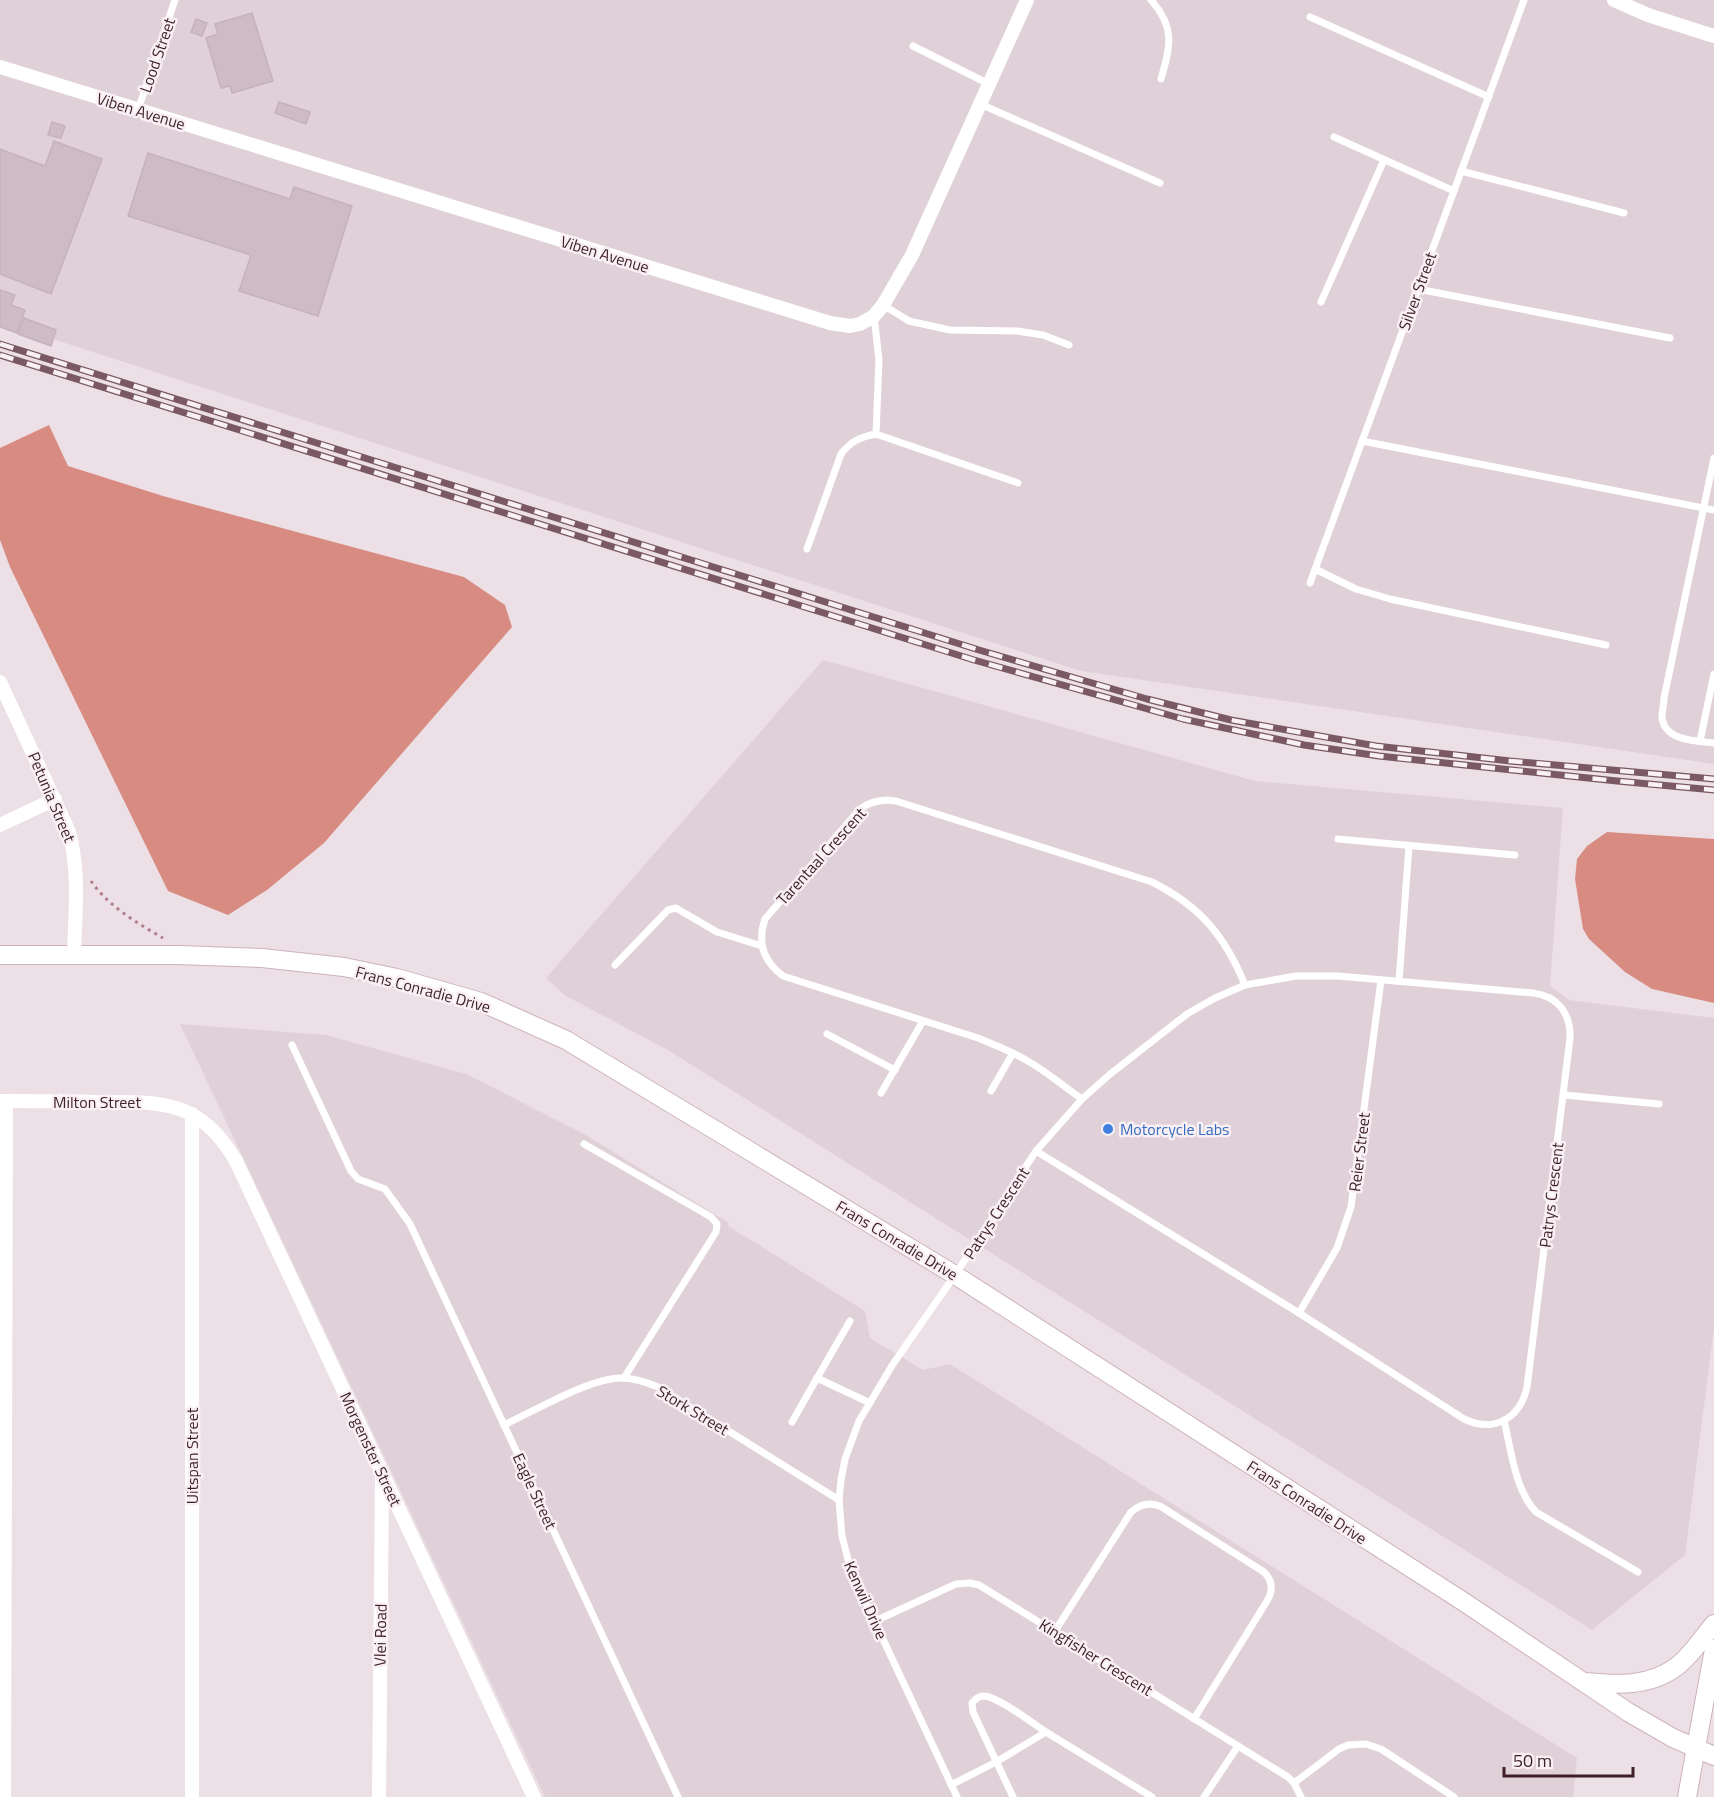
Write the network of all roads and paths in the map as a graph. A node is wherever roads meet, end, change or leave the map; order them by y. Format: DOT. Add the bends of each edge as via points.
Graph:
graph roads {
  1 [pos="175,0"];
  2 [pos="1027,0"];
  3 [pos="1151,0"];
  4 [pos="1524,0"];
  5 [pos="1616,0"];
  6 [pos="1310,17"];
  7 [pos="1714,36"];
  8 [pos="913,46"];
  9 [pos="0,67"];
  10 [pos="1161,79"];
  11 [pos="989,84"];
  12 [pos="1489,97"];
  13 [pos="980,104"];
  14 [pos="138,110"];
  15 [pos="1334,137"];
  16 [pos="1384,160"];
  17 [pos="1461,171"];
  18 [pos="1160,183"];
  19 [pos="1454,191"];
  20 [pos="1624,213"];
  21 [pos="1418,289"];
  22 [pos="1321,302"];
  23 [pos="879,311"];
  24 [pos="1670,338"];
  25 [pos="1069,345"];
  26 [pos="876,434"];
  27 [pos="1362,441"];
  28 [pos="1714,458"];
  29 [pos="1018,483"];
  30 [pos="1704,508"];
  31 [pos="1714,510"];
  32 [pos="807,549"];
  33 [pos="1315,569"];
  34 [pos="1310,583"];
  35 [pos="1606,645"];
  36 [pos="1714,674"];
  37 [pos="0,682"];
  38 [pos="1700,741"];
  39 [pos="1714,743"];
  40 [pos="55,799"];
  41 [pos="0,825"];
  42 [pos="1338,839"];
  43 [pos="1409,846"];
  44 [pos="1515,855"];
  45 [pos="90,879"];
  46 [pos="167,940"];
  47 [pos="762,946"];
  48 [pos="0,955"];
  49 [pos="74,955"];
  50 [pos="615,965"];
  51 [pos="1381,980"];
  52 [pos="1399,981"];
  53 [pos="1245,985"];
  54 [pos="923,1021"];
  55 [pos="827,1034"];
  56 [pos="292,1045"];
  57 [pos="1013,1053"];
  58 [pos="895,1070"];
  59 [pos="991,1091"];
  60 [pos="881,1093"];
  61 [pos="1564,1095"];
  62 [pos="1082,1099"];
  63 [pos="3,1101"];
  64 [pos="1659,1104"];
  65 [pos="192,1114"];
  66 [pos="584,1144"];
  67 [pos="1036,1151"];
  68 [pos="955,1275"];
  69 [pos="1299,1313"];
  70 [pos="850,1321"];
  71 [pos="624,1378"];
  72 [pos="818,1378"];
  73 [pos="870,1403"];
  74 [pos="1504,1420"];
  75 [pos="792,1422"];
  76 [pos="504,1425"];
  77 [pos="382,1473"];
  78 [pos="839,1500"];
  79 [pos="1638,1572"];
  80 [pos="875,1621"];
  81 [pos="1714,1624"];
  82 [pos="1055,1631"];
  83 [pos="1714,1649"];
  84 [pos="1580,1681"];
  85 [pos="1194,1719"];
  86 [pos="1046,1732"];
  87 [pos="1238,1746"];
  88 [pos="1696,1749"];
  89 [pos="1714,1756"];
  90 [pos="996,1762"];
  91 [pos="1294,1783"];
  92 [pos="951,1785"];
  93 [pos="530,1796"];
  94 [pos="1149,1796"];
  95 [pos="4,1797"];
  96 [pos="192,1797"];
  97 [pos="379,1797"];
  98 [pos="678,1797"];
  99 [pos="957,1797"];
  100 [pos="1013,1797"];
  101 [pos="1204,1797"];
  102 [pos="1301,1797"];
  103 [pos="1454,1797"];
  104 [pos="1687,1797"];
  1 -- 14 [label="lane, Lood Street"];
  2 -- 11 [label="street"];
  3 -- 10 [label="lane" via="1169,33 1170,48"];
  4 -- 12 [label="lane, Silver Street"];
  5 -- 7 [label="street" via="1648,15"];
  6 -- 12 [label="lane"];
  8 -- 11 [label="lane"];
  9 -- 14 [label="street, Viben Avenue"];
  11 -- 13 [label="street"];
  12 -- 17 [label="lane, Silver Street"];
  13 -- 18 [label="lane"];
  13 -- 23 [label="street" via="912,255"];
  14 -- 23 [label="street, Viben Avenue" via="830,323 860,324"];
  15 -- 16 [label="lane"];
  16 -- 19 [label="lane"];
  16 -- 22 [label="lane"];
  17 -- 19 [label="lane, Silver Street"];
  17 -- 20 [label="lane"];
  19 -- 21 [label="lane, Silver Street"];
  21 -- 24 [label="lane"];
  21 -- 27 [label="lane, Silver Street"];
  23 -- 25 [label="lane" via="950,330 1017,331"];
  23 -- 26 [label="lane"];
  26 -- 29 [label="lane"];
  26 -- 32 [label="lane" via="858,438 841,454"];
  27 -- 30 [label="lane"];
  27 -- 33 [label="lane, Silver Street"];
  28 -- 30 [label="lane"];
  30 -- 31 [label="lane"];
  30 -- 38 [label="lane" via="1662,717 1672,734"];
  33 -- 34 [label="lane, Silver Street"];
  33 -- 35 [label="lane" via="1356,589 1390,599"];
  36 -- 38 [label="lane"];
  37 -- 40 [label="street, Petunia Street"];
  38 -- 39 [label="lane"];
  40 -- 41 [label="street"];
  40 -- 49 [label="street, Petunia Street" via="74,849"];
  42 -- 43 [label="lane"];
  43 -- 44 [label="lane"];
  43 -- 52 [label="lane"];
  45 -- 46 [label="path" via="126,915"];
  47 -- 50 [label="lane" via="717,932 676,908 668,910"];
  47 -- 53 [label="lane, Tarentaal Crescent" via="762,928 771,911 860,809 888,800 1135,875 1169,890 1198,912 1221,937"];
  47 -- 54 [label="lane" via="769,963 783,976"];
  48 -- 49 [label="street, Frans Conradie Drive"];
  49 -- 68 [label="street, Frans Conradie Drive" via="262,958 344,967 481,1002 566,1040"];
  51 -- 52 [label="lane, Patrys Crescent"];
  51 -- 53 [label="lane, Patrys Crescent" via="1296,976"];
  51 -- 69 [label="lane, Reier Street" via="1351,1208 1337,1248"];
  52 -- 61 [label="lane, Patrys Crescent" via="1541,994 1555,1001 1566,1013 1571,1030"];
  53 -- 62 [label="lane, Patrys Crescent" via="1188,1014"];
  54 -- 57 [label="lane"];
  54 -- 58 [label="lane"];
  55 -- 58 [label="lane"];
  56 -- 76 [label="lane, Eagle Street" via="351,1171 358,1179 385,1189 410,1224"];
  57 -- 59 [label="lane"];
  57 -- 62 [label="lane"];
  58 -- 60 [label="lane"];
  61 -- 64 [label="lane"];
  61 -- 74 [label="lane, Patrys Crescent" via="1527,1387 1522,1403"];
  62 -- 67 [label="lane, Patrys Crescent"];
  63 -- 65 [label="street, Milton Street" via="145,1102 170,1105"];
  63 -- 95 [label="street"];
  65 -- 77 [label="street, Morgenster Street" via="218,1134 236,1161"];
  65 -- 96 [label="street, Uitspan Street"];
  66 -- 71 [label="lane" via="717,1224 716,1232"];
  67 -- 68 [label="lane, Patrys Crescent"];
  67 -- 69 [label="lane, Patrys Crescent"];
  68 -- 73 [label="lane, Kenwil Drive" via="892,1364"];
  68 -- 84 [label="street, Frans Conradie Drive" via="1464,1602"];
  69 -- 74 [label="lane, Patrys Crescent" via="1464,1419 1479,1425"];
  70 -- 72 [label="lane"];
  71 -- 76 [label="lane, Stork Street" via="595,1383"];
  71 -- 78 [label="lane, Stork Street" via="658,1387"];
  72 -- 73 [label="lane"];
  72 -- 75 [label="lane"];
  73 -- 78 [label="lane, Kenwil Drive" via="851,1440"];
  74 -- 79 [label="lane" via="1521,1490 1530,1506"];
  76 -- 98 [label="lane, Eagle Street"];
  77 -- 93 [label="street, Morgenster Street"];
  77 -- 97 [label="street, Vlei Road"];
  78 -- 80 [label="lane, Kenwil Drive" via="851,1571"];
  80 -- 82 [label="lane, Kingfisher Crescent" via="956,1584 970,1583 987,1588"];
  80 -- 92 [label="lane, Kenwil Drive"];
  81 -- 84 [label="street" via="1676,1667 1661,1676 1628,1684"];
  82 -- 85 [label="lane, Kingfisher Crescent"];
  82 -- 85 [label="lane" via="1131,1512 1143,1505 1160,1506 1264,1572 1271,1586 1270,1597"];
  83 -- 88 [label="street"];
  84 -- 88 [label="street, Frans Conradie Drive"];
  85 -- 87 [label="lane, Kingfisher Crescent"];
  86 -- 90 [label="lane"];
  86 -- 90 [label="lane" via="994,1700 982,1696 975,1699 973,1712"];
  86 -- 94 [label="lane"];
  87 -- 91 [label="lane, Kingfisher Crescent"];
  87 -- 101 [label="lane"];
  88 -- 89 [label="street, Frans Conradie Drive"];
  88 -- 104 [label="street"];
  90 -- 92 [label="lane"];
  90 -- 100 [label="lane"];
  91 -- 102 [label="lane, Kingfisher Crescent"];
  91 -- 103 [label="lane" via="1339,1749 1366,1744 1381,1749"];
  92 -- 99 [label="lane, Kenwil Drive"];
}
